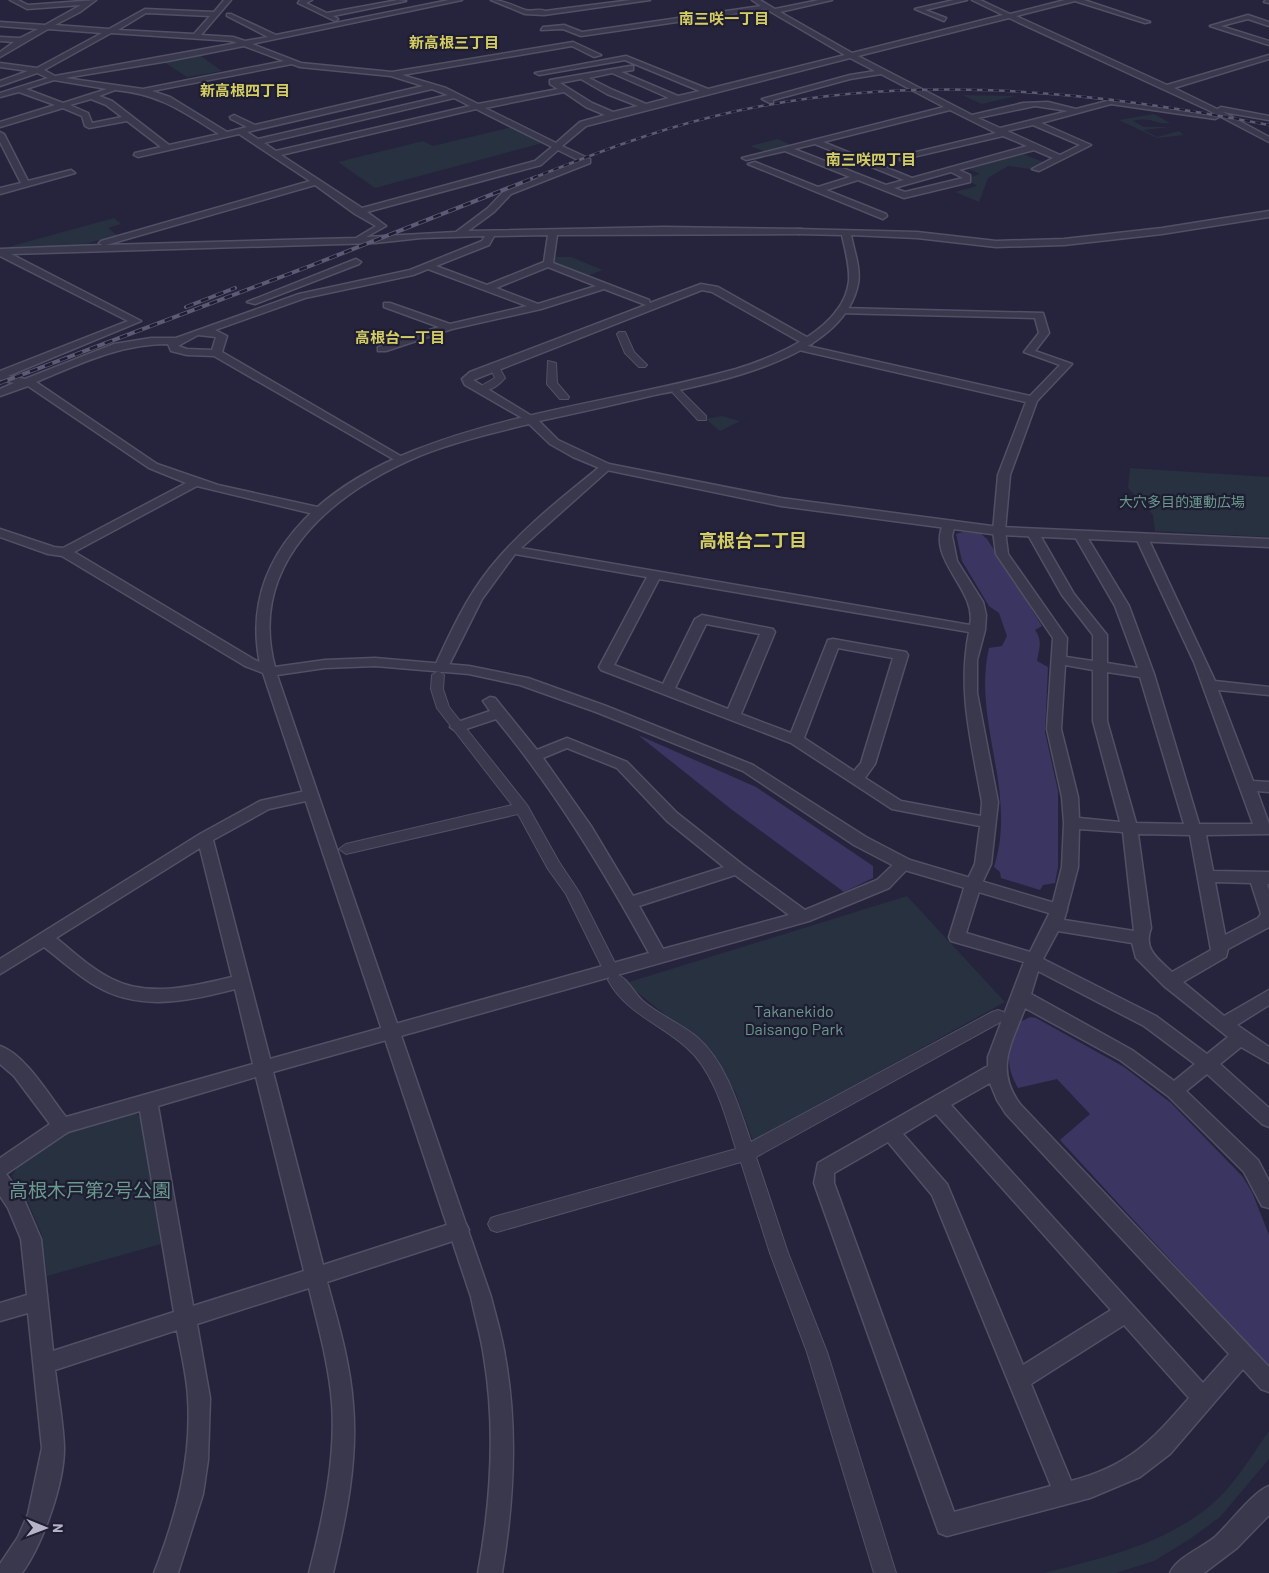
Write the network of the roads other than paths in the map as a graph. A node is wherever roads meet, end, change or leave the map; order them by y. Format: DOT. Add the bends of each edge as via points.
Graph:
graph roads {
  1 [pos="13,0"];
  2 [pos="309,0"];
  3 [pos="408,0"];
  4 [pos="459,0"];
  5 [pos="647,0"];
  6 [pos="755,0"];
  7 [pos="829,0"];
  8 [pos="964,0"];
  9 [pos="975,0"];
  10 [pos="1073,0"];
  11 [pos="1077,0"];
  12 [pos="230,1"];
  13 [pos="498,1"];
  14 [pos="519,1"];
  15 [pos="23,2"];
  16 [pos="91,2"];
  17 [pos="53,3"];
  18 [pos="770,9"];
  19 [pos="825,9"];
  20 [pos="239,13"];
  21 [pos="229,15"];
  22 [pos="326,15"];
  23 [pos="214,16"];
  24 [pos="1009,16"];
  25 [pos="784,17"];
  26 [pos="944,19"];
  27 [pos="243,22"];
  28 [pos="1147,22"];
  29 [pos="344,23"];
  30 [pos="0,24"];
  31 [pos="1269,24"];
  32 [pos="227,25"];
  33 [pos="219,26"];
  34 [pos="45,27"];
  35 [pos="258,29"];
  36 [pos="543,29"];
  37 [pos="110,30"];
  38 [pos="203,30"];
  39 [pos="196,36"];
  40 [pos="217,37"];
  41 [pos="274,37"];
  42 [pos="0,39"];
  43 [pos="21,40"];
  44 [pos="246,42"];
  45 [pos="1269,44"];
  46 [pos="0,55"];
  47 [pos="597,55"];
  48 [pos="850,55"];
  49 [pos="1269,57"];
  50 [pos="292,62"];
  51 [pos="0,65"];
  52 [pos="642,66"];
  53 [pos="38,70"];
  54 [pos="613,71"];
  55 [pos="882,72"];
  56 [pos="539,73"];
  57 [pos="392,74"];
  58 [pos="584,77"];
  59 [pos="54,78"];
  60 [pos="0,84"];
  61 [pos="431,87"];
  62 [pos="118,88"];
  63 [pos="1166,88"];
  64 [pos="19,89"];
  65 [pos="564,90"];
  66 [pos="705,90"];
  67 [pos="144,91"];
  68 [pos="2,94"];
  69 [pos="91,96"];
  70 [pos="454,96"];
  71 [pos="674,98"];
  72 [pos="770,101"];
  73 [pos="954,104"];
  74 [pos="64,105"];
  75 [pos="644,106"];
  76 [pos="476,107"];
  77 [pos="1208,108"];
  78 [pos="1076,110"];
  79 [pos="612,115"];
  80 [pos="234,117"];
  81 [pos="130,118"];
  82 [pos="970,118"];
  83 [pos="1269,118"];
  84 [pos="1231,120"];
  85 [pos="1033,122"];
  86 [pos="0,125"];
  87 [pos="252,127"];
  88 [pos="239,130"];
  89 [pos="1001,132"];
  90 [pos="0,134"];
  91 [pos="225,134"];
  92 [pos="1269,140"];
  93 [pos="815,141"];
  94 [pos="257,142"];
  95 [pos="556,146"];
  96 [pos="1034,147"];
  97 [pos="167,148"];
  98 [pos="787,149"];
  99 [pos="274,154"];
  100 [pos="138,155"];
  101 [pos="1058,157"];
  102 [pos="903,158"];
  103 [pos="950,169"];
  104 [pos="1036,169"];
  105 [pos="71,173"];
  106 [pos="858,177"];
  107 [pos="911,180"];
  108 [pos="316,182"];
  109 [pos="26,185"];
  110 [pos="884,188"];
  111 [pos="818,190"];
  112 [pos="0,191"];
  113 [pos="358,212"];
  114 [pos="1269,214"];
  115 [pos="883,216"];
  116 [pos="846,232"];
  117 [pos="553,233"];
  118 [pos="459,234"];
  119 [pos="491,234"];
  120 [pos="354,240"];
  121 [pos="92,249"];
  122 [pos="0,252"];
  123 [pos="356,262"];
  124 [pos="548,264"];
  125 [pos="427,266"];
  126 [pos="605,286"];
  127 [pos="488,288"];
  128 [pos="646,302"];
  129 [pos="387,305"];
  130 [pos="538,307"];
  131 [pos="841,311"];
  132 [pos="222,324"];
  133 [pos="449,326"];
  134 [pos="203,330"];
  135 [pos="622,334"];
  136 [pos="174,343"];
  137 [pos="803,344"];
  138 [pos="382,349"];
  139 [pos="213,350"];
  140 [pos="551,363"];
  141 [pos="642,366"];
  142 [pos="496,369"];
  143 [pos="0,376"];
  144 [pos="27,383"];
  145 [pos="484,388"];
  146 [pos="677,392"];
  147 [pos="0,393"];
  148 [pos="564,397"];
  149 [pos="1032,400"];
  150 [pos="702,418"];
  151 [pos="531,420"];
  152 [pos="400,460"];
  153 [pos="606,467"];
  154 [pos="194,483"];
  155 [pos="318,511"];
  156 [pos="949,524"];
  157 [pos="998,531"];
  158 [pos="0,533"];
  159 [pos="1033,533"];
  160 [pos="1080,534"];
  161 [pos="1142,538"];
  162 [pos="1269,543"];
  163 [pos="513,550"];
  164 [pos="65,552"];
  165 [pos="655,574"];
  166 [pos="978,630"];
  167 [pos="1059,660"];
  168 [pos="1099,667"];
  169 [pos="439,671"];
  170 [pos="271,672"];
  171 [pos="1146,674"];
  172 [pos="1210,685"];
  173 [pos="667,690"];
  174 [pos="1268,693"];
  175 [pos="490,701"];
  176 [pos="499,713"];
  177 [pos="733,715"];
  178 [pos="457,727"];
  179 [pos="796,740"];
  180 [pos="535,756"];
  181 [pos="856,779"];
  182 [pos="1247,786"];
  183 [pos="1269,786"];
  184 [pos="310,795"];
  185 [pos="522,808"];
  186 [pos="1072,822"];
  187 [pos="989,823"];
  188 [pos="1130,829"];
  189 [pos="1195,829"];
  190 [pos="1266,829"];
  191 [pos="205,838"];
  192 [pos="346,849"];
  193 [pos="904,864"];
  194 [pos="737,869"];
  195 [pos="1206,876"];
  196 [pos="1263,878"];
  197 [pos="972,885"];
  198 [pos="631,903"];
  199 [pos="1269,914"];
  200 [pos="803,917"];
  201 [pos="1056,917"];
  202 [pos="44,938"];
  203 [pos="1139,938"];
  204 [pos="1220,945"];
  205 [pos="659,957"];
  206 [pos="1034,960"];
  207 [pos="0,968"];
  208 [pos="242,981"];
  209 [pos="1170,981"];
  210 [pos="1022,997"];
  211 [pos="1269,997"];
  212 [pos="998,1016"];
  213 [pos="1223,1025"];
  214 [pos="391,1031"];
  215 [pos="1241,1038"];
  216 [pos="0,1053"];
  217 [pos="1269,1056"];
  218 [pos="1208,1064"];
  219 [pos="264,1068"];
  220 [pos="997,1070"];
  221 [pos="1174,1091"];
  222 [pos="148,1101"];
  223 [pos="938,1103"];
  224 [pos="1269,1119"];
  225 [pos="62,1126"];
  226 [pos="890,1132"];
  227 [pos="747,1153"];
  228 [pos="0,1168"];
  229 [pos="0,1180"];
  230 [pos="1269,1200"];
  231 [pos="497,1224"];
  232 [pos="459,1230"];
  233 [pos="316,1276"];
  234 [pos="38,1301"];
  235 [pos="0,1312"];
  236 [pos="1125,1312"];
  237 [pos="185,1318"];
  238 [pos="1243,1353"];
  239 [pos="46,1363"];
  240 [pos="1018,1380"];
  241 [pos="1269,1382"];
  242 [pos="1203,1398"];
  243 [pos="1065,1494"];
  244 [pos="1269,1497"];
  245 [pos="8,1573"];
  246 [pos="166,1573"];
  247 [pos="322,1573"];
  248 [pos="490,1573"];
  249 [pos="886,1573"];
  250 [pos="1182,1573"];
  1 -- 15 [label="street"];
  2 -- 22 [label="street" via="300,2"];
  3 -- 22 [label="street"];
  4 -- 29 [label="street"];
  5 -- 13 [label="street" via="544,13 527,13"];
  6 -- 18 [label="street"];
  7 -- 18 [label="street"];
  8 -- 26 [label="street" via="918,9"];
  9 -- 24 [label="street"];
  10 -- 24 [label="street"];
  11 -- 28 [label="street"];
  12 -- 23 [label="street"];
  13 -- 14 [label="street"];
  15 -- 17 [label="street" via="27,6"];
  16 -- 17 [label="street"];
  16 -- 34 [label="street"];
  18 -- 25 [label="street"];
  18 -- 36 [label="street" via="581,34 564,27"];
  19 -- 25 [label="street"];
  20 -- 21 [label="street"];
  21 -- 23 [label="street"];
  21 -- 27 [label="street"];
  22 -- 29 [label="street"];
  23 -- 37 [label="street" via="145,11"];
  23 -- 38 [label="street"];
  24 -- 48 [label="street"];
  24 -- 63 [label="street"];
  25 -- 48 [label="street"];
  27 -- 32 [label="street"];
  27 -- 35 [label="street"];
  29 -- 41 [label="street"];
  30 -- 34 [label="street"];
  31 -- 45 [label="street" via="1248,17 1213,26"];
  33 -- 38 [label="street"];
  34 -- 37 [label="street"];
  34 -- 43 [label="street"];
  35 -- 40 [label="street"];
  35 -- 41 [label="street"];
  37 -- 39 [label="street"];
  37 -- 53 [label="street" via="96,41"];
  38 -- 39 [label="street"];
  39 -- 40 [label="street"];
  40 -- 44 [label="street"];
  41 -- 44 [label="street"];
  42 -- 43 [label="street"];
  43 -- 46 [label="street"];
  44 -- 50 [label="street"];
  44 -- 59 [label="street"];
  47 -- 57 [label="street" via="573,44"];
  48 -- 55 [label="street"];
  48 -- 66 [label="street"];
  49 -- 63 [label="street"];
  50 -- 57 [label="street" via="327,69"];
  50 -- 67 [label="street"];
  51 -- 53 [label="street"];
  52 -- 54 [label="street"];
  52 -- 56 [label="street" via="626,58"];
  52 -- 66 [label="street"];
  53 -- 59 [label="street"];
  53 -- 60 [label="street"];
  54 -- 58 [label="street"];
  54 -- 71 [label="street"];
  55 -- 72 [label="street" via="766,98"];
  55 -- 73 [label="street" via="943,104"];
  57 -- 61 [label="street"];
  58 -- 65 [label="street" via="553,82"];
  58 -- 75 [label="street"];
  59 -- 62 [label="street"];
  59 -- 64 [label="street"];
  61 -- 70 [label="street"];
  61 -- 87 [label="street"];
  62 -- 67 [label="street"];
  62 -- 69 [label="street"];
  63 -- 77 [label="street"];
  64 -- 68 [label="street"];
  64 -- 74 [label="street"];
  65 -- 76 [label="street"];
  65 -- 79 [label="street"];
  66 -- 71 [label="street"];
  67 -- 91 [label="street" via="168,99"];
  69 -- 74 [label="street"];
  69 -- 81 [label="street" via="109,103"];
  70 -- 76 [label="street"];
  70 -- 94 [label="street"];
  71 -- 75 [label="street"];
  73 -- 82 [label="street"];
  73 -- 93 [label="street"];
  74 -- 81 [label="street" via="85,115 89,126"];
  74 -- 86 [label="street"];
  75 -- 79 [label="street"];
  76 -- 95 [label="street"];
  76 -- 99 [label="street"];
  77 -- 83 [label="street"];
  77 -- 84 [label="street"];
  78 -- 82 [label="street" via="1061,105 1027,103"];
  78 -- 84 [label="street" via="1111,102"];
  78 -- 85 [label="street"];
  79 -- 95 [label="street" via="583,124"];
  80 -- 87 [label="street"];
  81 -- 97 [label="street"];
  82 -- 89 [label="street"];
  84 -- 92 [label="street"];
  85 -- 89 [label="street"];
  85 -- 101 [label="street" via="1087,145"];
  87 -- 88 [label="street"];
  88 -- 91 [label="street"];
  88 -- 94 [label="street"];
  89 -- 96 [label="street"];
  89 -- 102 [label="street"];
  90 -- 109 [label="street"];
  91 -- 97 [label="street"];
  93 -- 98 [label="street"];
  93 -- 107 [label="street"];
  94 -- 99 [label="street"];
  95 -- 113 [label="street" via="538,163"];
  95 -- 118 [label="street" via="587,161 508,192 491,210"];
  96 -- 101 [label="street"];
  96 -- 103 [label="street"];
  97 -- 100 [label="street"];
  98 -- 106 [label="street"];
  98 -- 111 [label="street" via="749,161"];
  99 -- 108 [label="street"];
  101 -- 104 [label="street"];
  103 -- 107 [label="street"];
  103 -- 110 [label="street" via="967,177 967,180 911,195"];
  105 -- 109 [label="street"];
  106 -- 110 [label="street"];
  106 -- 111 [label="street"];
  107 -- 110 [label="street"];
  108 -- 113 [label="street"];
  108 -- 121 [label="street" via="126,236"];
  109 -- 112 [label="street"];
  111 -- 115 [label="street"];
  113 -- 120 [label="street" via="382,226"];
  114 -- 116 [label="street" via="1064,242 986,244 917,235"];
  116 -- 117 [label="street"];
  116 -- 131 [label="street" via="854,280"];
  117 -- 119 [label="street"];
  117 -- 124 [label="street"];
  118 -- 119 [label="street"];
  118 -- 120 [label="street"];
  119 -- 125 [label="street" via="486,243"];
  120 -- 121 [label="street"];
  121 -- 122 [label="street"];
  122 -- 143 [label="street" via="136,321"];
  123 -- 132 [label="street" via="227,312"];
  124 -- 126 [label="street"];
  124 -- 127 [label="street"];
  125 -- 127 [label="street"];
  125 -- 132 [label="street" via="372,282 302,296"];
  126 -- 128 [label="street"];
  126 -- 130 [label="street"];
  127 -- 130 [label="street"];
  129 -- 133 [label="street"];
  130 -- 133 [label="street"];
  131 -- 137 [label="street" via="823,330"];
  131 -- 149 [label="street" via="1039,315 1044,333 1029,352 1067,364"];
  132 -- 134 [label="street"];
  133 -- 138 [label="street"];
  134 -- 136 [label="street"];
  134 -- 139 [label="street" via="222,336"];
  135 -- 141 [label="street" via="630,353"];
  136 -- 139 [label="street" via="174,348 187,352"];
  136 -- 144 [label="street" via="114,347"];
  137 -- 149 [label="street"];
  137 -- 151 [label="street" via="761,365 722,377"];
  137 -- 151 [label="street" via="715,289 700,287 467,379"];
  139 -- 152 [label="street"];
  140 -- 148 [label="street" via="552,384"];
  142 -- 145 [label="street" via="500,378"];
  143 -- 144 [label="street"];
  144 -- 147 [label="street"];
  144 -- 154 [label="street" via="153,466"];
  146 -- 150 [label="street"];
  149 -- 157 [label="street" via="1004,475"];
  151 -- 152 [label="street" via="445,443"];
  151 -- 153 [label="street" via="554,442"];
  152 -- 155 [label="street"];
  153 -- 156 [label="street" via="781,502"];
  153 -- 163 [label="street"];
  154 -- 155 [label="street"];
  154 -- 164 [label="street"];
  155 -- 170 [label="street" via="294,538 271,580 262,622 265,656"];
  156 -- 157 [label="street"];
  156 -- 166 [label="street" via="946,536 948,554 976,602"];
  157 -- 159 [label="street"];
  157 -- 167 [label="street" via="1002,554 1060,638"];
  158 -- 164 [label="street" via="52,551"];
  159 -- 160 [label="street"];
  159 -- 168 [label="street" via="1068,595 1100,635"];
  160 -- 161 [label="street"];
  160 -- 171 [label="street" via="1122,606"];
  161 -- 162 [label="street"];
  161 -- 172 [label="street"];
  163 -- 165 [label="street"];
  163 -- 169 [label="street" via="481,589"];
  164 -- 170 [label="street" via="250,663"];
  165 -- 166 [label="street"];
  165 -- 173 [label="street" via="606,667"];
  166 -- 187 [label="street" via="970,660 970,693 990,802"];
  167 -- 168 [label="street"];
  167 -- 186 [label="street" via="1054,729 1070,796"];
  168 -- 171 [label="street"];
  168 -- 188 [label="street" via="1100,722"];
  169 -- 170 [label="street" via="375,662 342,662"];
  169 -- 178 [label="street" via="439,700"];
  169 -- 193 [label="street" via="488,673 523,681 740,764 765,777 860,841"];
  170 -- 184 [label="street"];
  171 -- 189 [label="street"];
  172 -- 174 [label="street"];
  172 -- 182 [label="street"];
  173 -- 177 [label="street"];
  173 -- 177 [label="street" via="702,619 768,632"];
  175 -- 176 [label="street"];
  176 -- 178 [label="street"];
  176 -- 180 [label="street"];
  177 -- 179 [label="street"];
  178 -- 185 [label="street"];
  179 -- 181 [label="street"];
  179 -- 181 [label="street" via="833,643 900,655 868,764"];
  180 -- 194 [label="street" via="567,743 622,765 672,817"];
  180 -- 198 [label="street"];
  181 -- 187 [label="street" via="897,805"];
  182 -- 183 [label="street"];
  182 -- 190 [label="street"];
  184 -- 191 [label="street" via="265,805"];
  184 -- 214 [label="street"];
  185 -- 192 [label="street"];
  185 -- 227 [label="street" via="553,865 572,892 628,998 638,1008 684,1036 712,1066"];
  186 -- 188 [label="street"];
  186 -- 201 [label="street" via="1070,867"];
  187 -- 197 [label="street" via="983,864"];
  188 -- 189 [label="street"];
  188 -- 203 [label="street" via="1143,928"];
  189 -- 190 [label="street"];
  189 -- 195 [label="street"];
  191 -- 202 [label="street"];
  191 -- 208 [label="street"];
  193 -- 197 [label="street"];
  193 -- 200 [label="street" via="883,884"];
  194 -- 198 [label="street"];
  194 -- 200 [label="street"];
  195 -- 196 [label="street"];
  195 -- 204 [label="street"];
  196 -- 199 [label="street"];
  197 -- 201 [label="street"];
  197 -- 206 [label="street" via="957,937"];
  198 -- 205 [label="street"];
  199 -- 204 [label="street" via="1264,922"];
  200 -- 205 [label="street"];
  201 -- 203 [label="street"];
  201 -- 206 [label="street"];
  202 -- 207 [label="street"];
  202 -- 208 [label="street" via="107,985 133,995 167,997"];
  203 -- 209 [label="street" via="1142,954"];
  204 -- 209 [label="street" via="1220,952"];
  205 -- 214 [label="street"];
  206 -- 210 [label="street"];
  206 -- 218 [label="street" via="1150,1021"];
  208 -- 219 [label="street"];
  209 -- 213 [label="street"];
  210 -- 220 [label="street" via="999,1047"];
  210 -- 221 [label="street" via="1126,1055"];
  211 -- 213 [label="street"];
  212 -- 227 [label="street"];
  213 -- 215 [label="street"];
  214 -- 219 [label="street"];
  214 -- 232 [label="street"];
  215 -- 217 [label="street"];
  215 -- 218 [label="street"];
  216 -- 225 [label="street" via="20,1071"];
  218 -- 221 [label="street"];
  218 -- 224 [label="street"];
  219 -- 222 [label="street"];
  219 -- 233 [label="street"];
  220 -- 223 [label="street"];
  220 -- 238 [label="street" via="1003,1095 1013,1109"];
  221 -- 230 [label="street" via="1251,1166"];
  222 -- 225 [label="street"];
  222 -- 237 [label="street"];
  223 -- 226 [label="street"];
  223 -- 236 [label="street"];
  225 -- 228 [label="street"];
  226 -- 240 [label="street" via="940,1190"];
  226 -- 243 [label="street" via="825,1169 824,1183 947,1525"];
  227 -- 231 [label="street"];
  227 -- 249 [label="street" via="774,1240 816,1351"];
  229 -- 234 [label="street" via="16,1203 31,1239"];
  232 -- 233 [label="street"];
  232 -- 248 [label="street" via="481,1296 496,1363 500,1400 500,1480"];
  233 -- 237 [label="street"];
  233 -- 247 [label="street" via="336,1356 343,1409 339,1496"];
  234 -- 235 [label="street"];
  234 -- 239 [label="street"];
  236 -- 240 [label="street"];
  236 -- 242 [label="street"];
  237 -- 239 [label="street"];
  237 -- 246 [label="street" via="199,1398 197,1460 192,1494"];
  238 -- 241 [label="street"];
  238 -- 242 [label="street"];
  239 -- 245 [label="street" via="53,1448 50,1472 28,1542"];
  240 -- 243 [label="street"];
  242 -- 243 [label="street" via="1162,1446 1132,1469"];
  244 -- 250 [label="street" via="1236,1534 1203,1562"];
}
